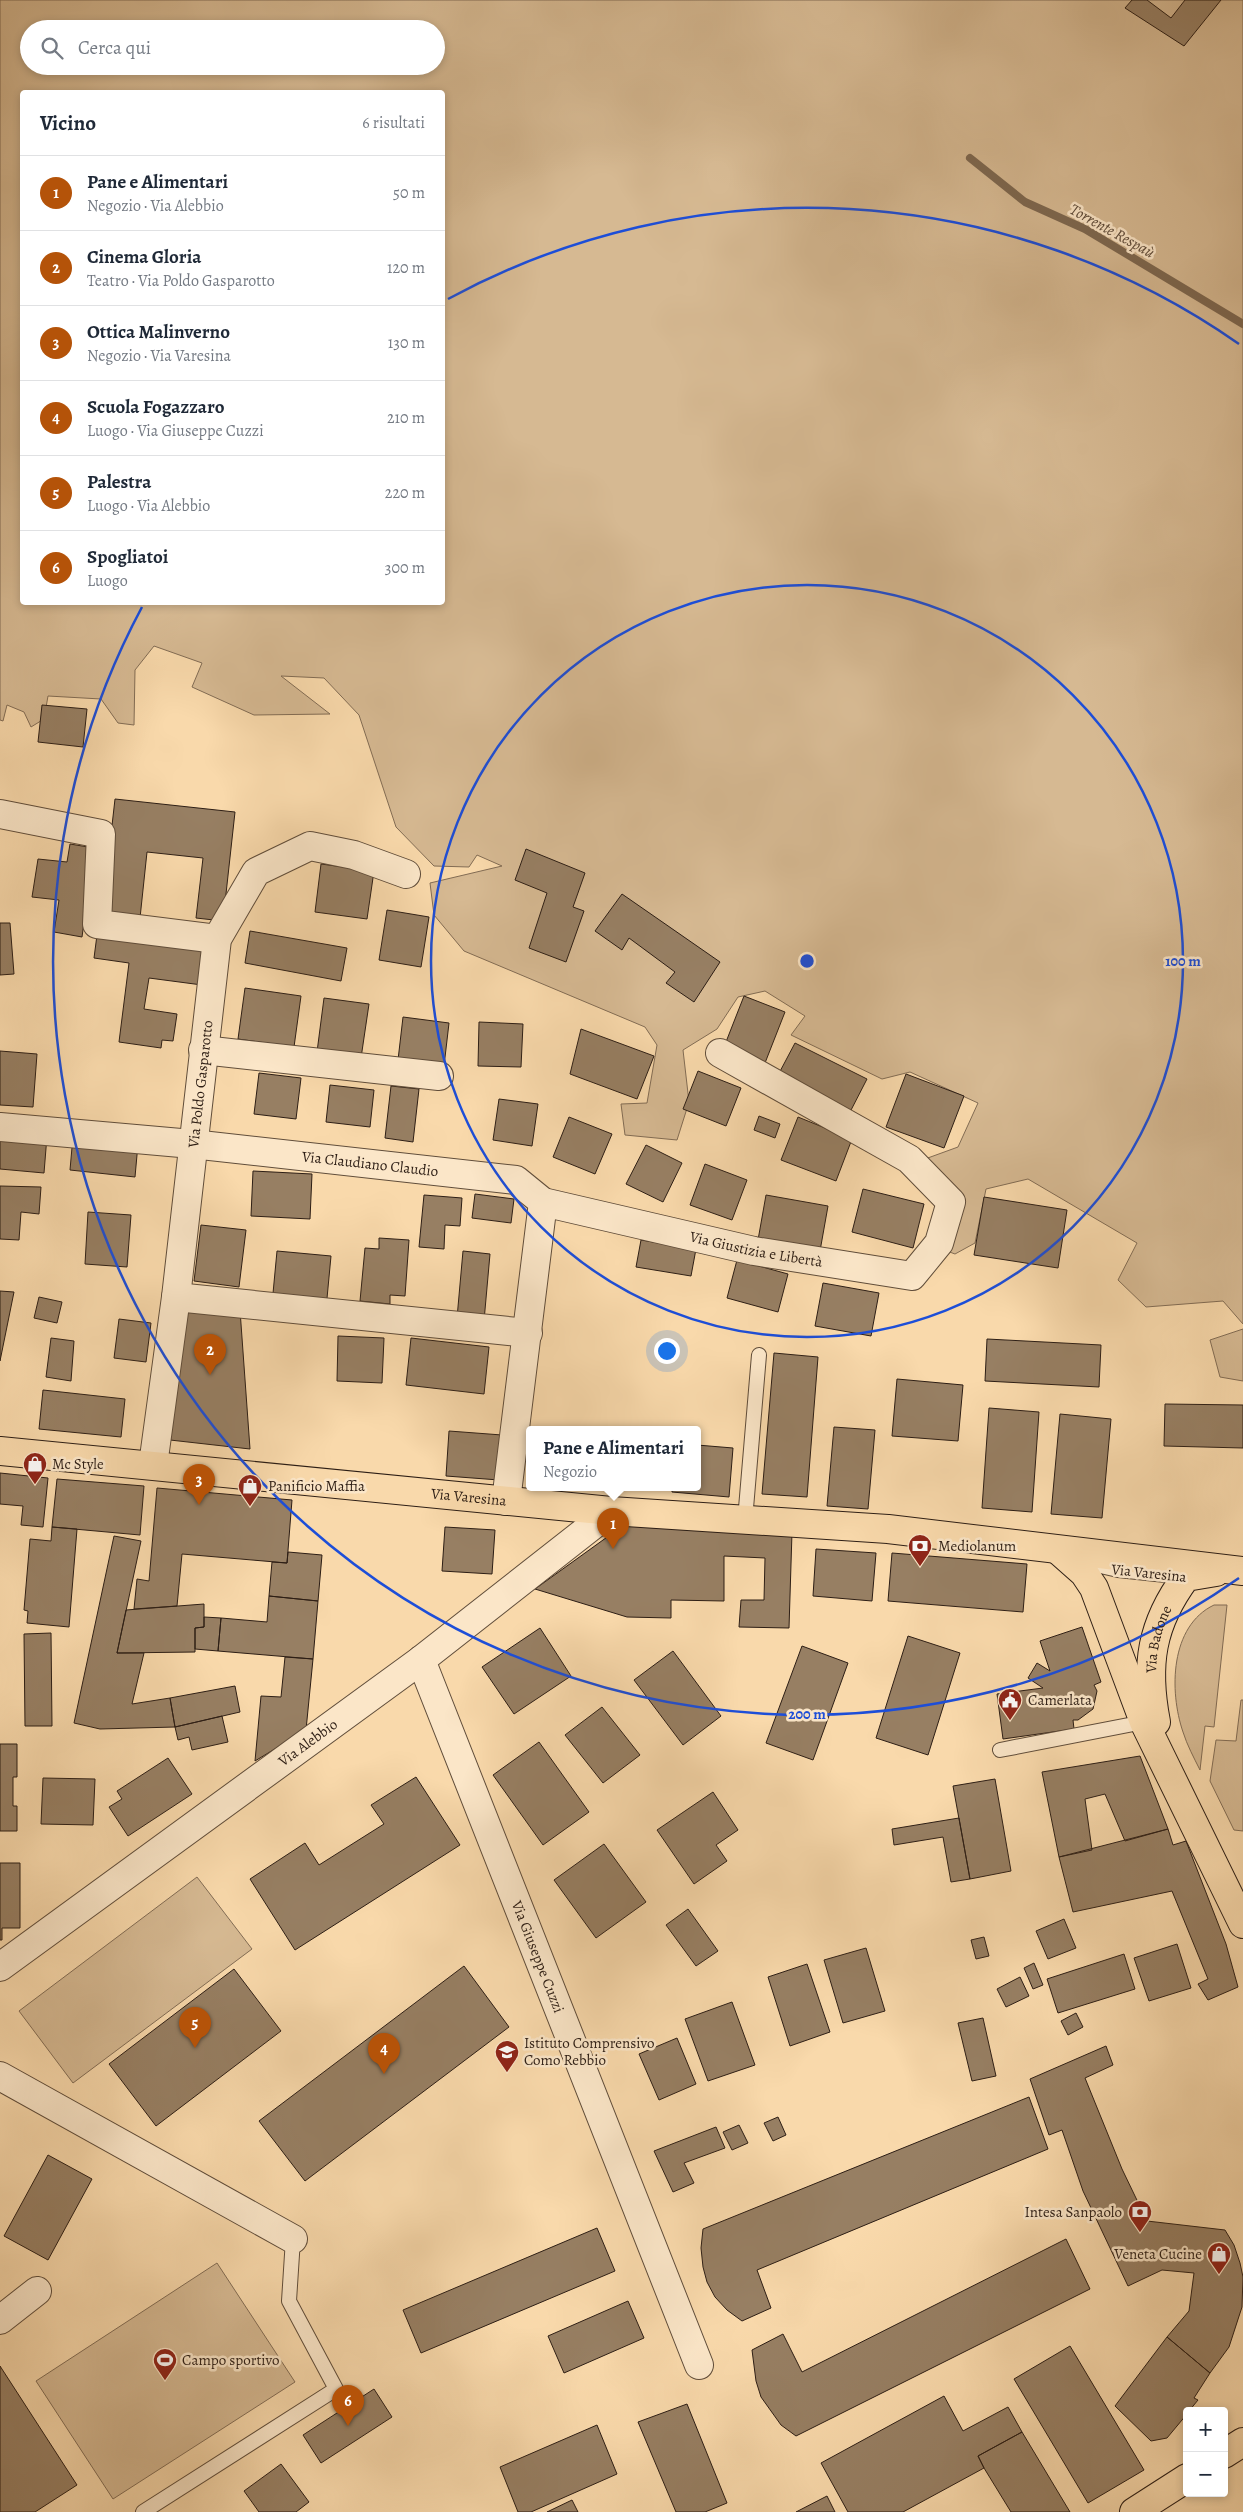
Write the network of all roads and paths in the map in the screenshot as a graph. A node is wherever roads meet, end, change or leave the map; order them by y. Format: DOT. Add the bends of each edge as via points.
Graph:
graph roads {
  1 [pos="0,814"];
  2 [pos="406,874"];
  3 [pos="217,939"];
  4 [pos="203,1050"];
  5 [pos="720,1053"];
  6 [pos="439,1076"];
  7 [pos="0,1127"];
  8 [pos="192,1144"];
  9 [pos="543,1202"];
  10 [pos="176,1297"];
  11 [pos="528,1333"];
  12 [pos="758,1356"];
  13 [pos="0,1451"];
  14 [pos="153,1465"];
  15 [pos="506,1501"];
  16 [pos="611,1511"];
  17 [pos="745,1520"];
  18 [pos="1058,1550"];
  19 [pos="1241,1574"];
  20 [pos="1186,1577"];
  21 [pos="421,1660"];
  22 [pos="1144,1722"];
  23 [pos="1000,1750"];
  24 [pos="1164,1759"];
  25 [pos="1243,1924"];
  26 [pos="0,1967"];
  27 [pos="0,2076"];
  28 [pos="292,2239"];
  29 [pos="37,2291"];
  30 [pos="0,2320"];
  31 [pos="699,2365"];
  32 [pos="1243,2442"];
  33 [pos="1227,2452"];
  34 [pos="1183,2481"];
  35 [pos="143,2512"];
  36 [pos="1134,2512"];
  1 -- 3 [label="street" via="101,834 97,924"];
  2 -- 3 [label="street, Via Poldo Gasparotto" via="354,856 310,846 256,872"];
  3 -- 4 [label="street, Via Poldo Gasparotto"];
  4 -- 6 [label="street"];
  4 -- 8 [label="street, Via Poldo Gasparotto"];
  5 -- 9 [label="street, Via Giustizia e Libertà" via="909,1159 951,1202 938,1243 912,1276 754,1251"];
  7 -- 8 [label="street, Via Claudiano Claudio"];
  8 -- 9 [label="street, Via Claudiano Claudio" via="516,1180"];
  8 -- 10 [label="street, Via Poldo Gasparotto"];
  9 -- 11 [label="street"];
  10 -- 11 [label="street"];
  10 -- 14 [label="street, Via Poldo Gasparotto"];
  11 -- 15 [label="street"];
  12 -- 17 [label="lane"];
  13 -- 14 [label="main road, Via Varesina"];
  14 -- 15 [label="main road, Via Varesina"];
  15 -- 16 [label="main road, Via Varesina"];
  16 -- 17 [label="main road, Via Varesina"];
  16 -- 21 [label="street, Via Alebbio"];
  17 -- 18 [label="main road, Via Varesina" via="888,1529"];
  18 -- 19 [label="main road, Via Varesina"];
  18 -- 20 [label="lane, Via Varesina" via="1104,1568"];
  18 -- 22 [label="main road, Via Badone" via="1094,1588"];
  19 -- 20 [label="main road" via="1208,1572"];
  20 -- 24 [label="main road, Via Badone" via="1160,1621 1151,1651 1154,1713"];
  21 -- 26 [label="street, Via Alebbio"];
  21 -- 31 [label="street, Via Giuseppe Cuzzi"];
  22 -- 23 [label="lane"];
  22 -- 24 [label="main road, Via Badone"];
  24 -- 25 [label="main road, Via Badone"];
  27 -- 28 [label="street"];
  28 -- 35 [label="lane" via="289,2301 336,2389"];
  29 -- 30 [label="street"];
  32 -- 33 [label="main road"];
  34 -- 36 [label="main road"];
}
